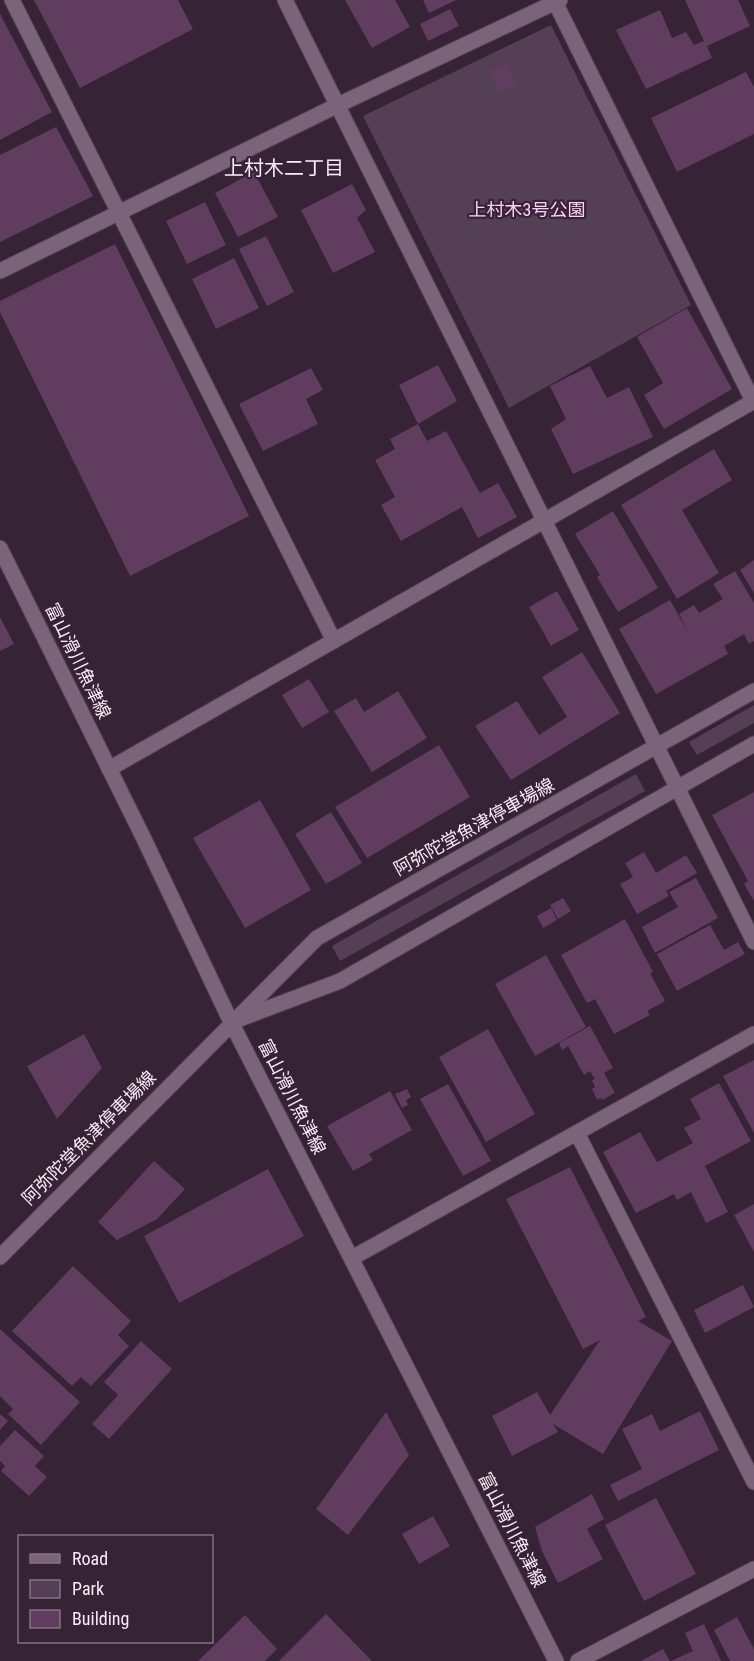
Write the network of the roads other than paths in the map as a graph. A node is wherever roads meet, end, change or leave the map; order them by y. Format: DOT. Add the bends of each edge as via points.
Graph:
graph roads {
  1 [pos="12,0"];
  2 [pos="285,0"];
  3 [pos="556,1"];
  4 [pos="338,105"];
  5 [pos="119,214"];
  6 [pos="0,271"];
  7 [pos="754,401"];
  8 [pos="544,521"];
  9 [pos="0,548"];
  10 [pos="334,641"];
  11 [pos="754,691"];
  12 [pos="754,744"];
  13 [pos="656,747"];
  14 [pos="109,769"];
  15 [pos="677,788"];
  16 [pos="754,942"];
  17 [pos="231,1022"];
  18 [pos="754,1034"];
  19 [pos="577,1132"];
  20 [pos="0,1257"];
  21 [pos="352,1258"];
  22 [pos="754,1482"];
  23 [pos="754,1569"];
  24 [pos="556,1661"];
  25 [pos="578,1661"];
  1 -- 5 [label="street"];
  2 -- 4 [label="street"];
  3 -- 4 [label="street"];
  3 -- 7 [label="street"];
  4 -- 5 [label="street"];
  4 -- 8 [label="street"];
  5 -- 6 [label="street"];
  5 -- 10 [label="street"];
  7 -- 8 [label="street"];
  8 -- 10 [label="street"];
  8 -- 13 [label="street"];
  9 -- 14 [label="street, 富山滑川魚津線"];
  10 -- 14 [label="street"];
  11 -- 13 [label="street, 阿弥陀堂魚津停車場線"];
  12 -- 15 [label="street, 阿弥陀堂魚津停車場線"];
  13 -- 15 [label="street"];
  13 -- 17 [label="street, 阿弥陀堂魚津停車場線" via="317,938"];
  14 -- 17 [label="street, 富山滑川魚津線"];
  15 -- 16 [label="street"];
  15 -- 17 [label="street, 阿弥陀堂魚津停車場線" via="340,981"];
  17 -- 20 [label="street, 阿弥陀堂魚津停車場線"];
  17 -- 21 [label="street, 富山滑川魚津線"];
  18 -- 19 [label="street"];
  19 -- 21 [label="street"];
  19 -- 22 [label="street"];
  21 -- 24 [label="street, 富山滑川魚津線"];
  23 -- 25 [label="street"];
}
